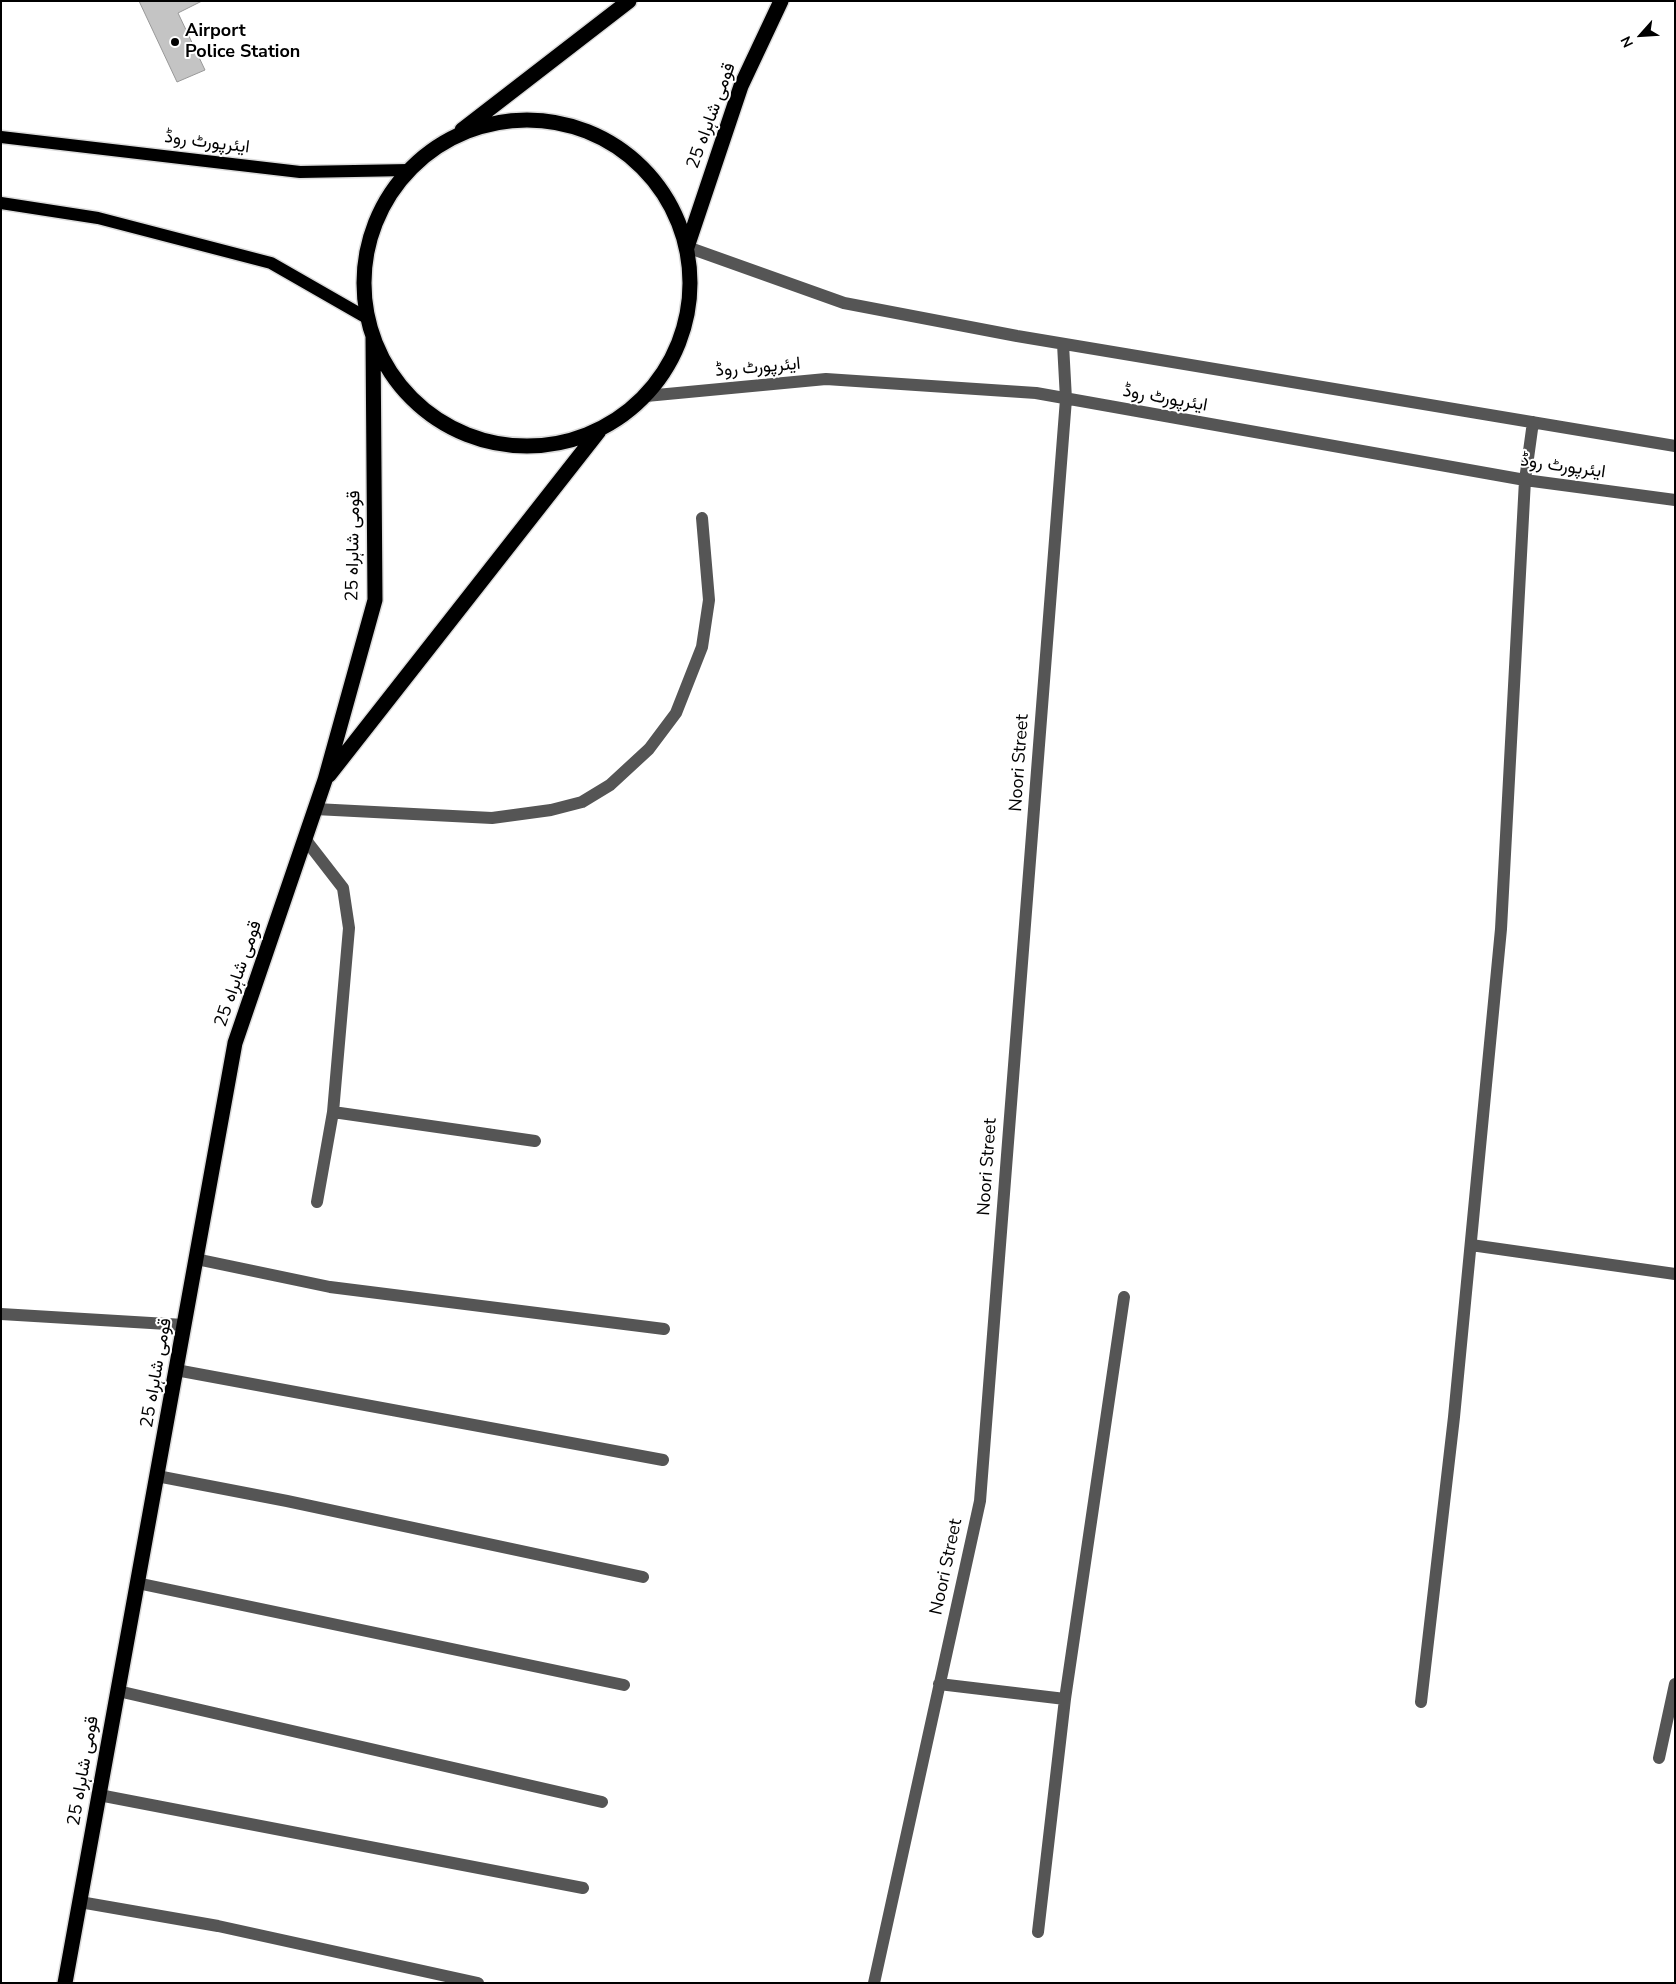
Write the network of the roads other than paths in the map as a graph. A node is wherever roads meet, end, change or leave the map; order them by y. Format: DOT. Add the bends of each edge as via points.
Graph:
graph roads {
  1 [pos="629,1"];
  2 [pos="781,1"];
  3 [pos="1,137"];
  4 [pos="453,137"];
  5 [pos="408,170"];
  6 [pos="1,202"];
  7 [pos="687,247"];
  8 [pos="368,318"];
  9 [pos="373,337"];
  10 [pos="1063,344"];
  11 [pos="646,396"];
  12 [pos="1066,399"];
  13 [pos="1533,422"];
  14 [pos="599,430"];
  15 [pos="1675,446"];
  16 [pos="1525,480"];
  17 [pos="1675,500"];
  18 [pos="702,518"];
  19 [pos="326,780"];
  20 [pos="315,809"];
  21 [pos="305,839"];
  22 [pos="332,1112"];
  23 [pos="535,1141"];
  24 [pos="317,1202"];
  25 [pos="1471,1244"];
  26 [pos="196,1259"];
  27 [pos="1675,1274"];
  28 [pos="1124,1297"];
  29 [pos="1,1314"];
  30 [pos="184,1325"];
  31 [pos="664,1329"];
  32 [pos="176,1370"];
  33 [pos="663,1460"];
  34 [pos="157,1476"];
  35 [pos="643,1577"];
  36 [pos="137,1583"];
  37 [pos="940,1684"];
  38 [pos="1675,1684"];
  39 [pos="624,1685"];
  40 [pos="118,1691"];
  41 [pos="1065,1699"];
  42 [pos="1421,1702"];
  43 [pos="1659,1758"];
  44 [pos="99,1795"];
  45 [pos="602,1802"];
  46 [pos="583,1888"];
  47 [pos="80,1902"];
  48 [pos="1038,1932"];
  49 [pos="65,1983"];
  50 [pos="478,1983"];
  51 [pos="874,1983"];
  1 -- 4 [label="highway, قومی شاہراہ 25"];
  2 -- 7 [label="highway, قومی شاہراہ 25" via="740,86"];
  3 -- 5 [label="main road, ایئرپورٹ روڈ" via="300,172"];
  4 -- 5 [label="highway, قومی شاہراہ 25"];
  4 -- 7 [label="highway, قومی شاہراہ 25" via="500,121 529,120 549,120 596,134 638,162 668,201"];
  5 -- 8 [label="highway, قومی شاہراہ 25" via="384,202 369,239 364,278"];
  6 -- 8 [label="main road" via="98,218 271,263"];
  7 -- 10 [label="street" via="844,304"];
  7 -- 11 [label="highway, قومی شاہراہ 25" via="690,301 676,352"];
  8 -- 9 [label="highway, قومی شاہراہ 25"];
  9 -- 14 [label="highway, قومی شاہراہ 25" via="394,378 426,412 465,435 510,446 555,445"];
  9 -- 19 [label="highway, قومی شاہراہ 25" via="374,600"];
  10 -- 12 [label="street, Noori Street"];
  10 -- 13 [label="street"];
  11 -- 12 [label="street, ایئرپورٹ روڈ" via="826,379 1036,393"];
  11 -- 14 [label="highway, قومی شاہراہ 25"];
  12 -- 16 [label="street, ایئرپورٹ روڈ"];
  12 -- 37 [label="street, Noori Street" via="980,1501"];
  13 -- 15 [label="street"];
  13 -- 16 [label="street"];
  14 -- 19 [label="highway, قومی شاہراہ 25"];
  16 -- 17 [label="street, ایئرپورٹ روڈ"];
  16 -- 25 [label="street" via="1501,929"];
  18 -- 20 [label="street" via="709,600 702,647 676,713 648,749 610,785 582,802 492,818"];
  19 -- 20 [label="highway, قومی شاہراہ 25"];
  20 -- 21 [label="highway, قومی شاہراہ 25"];
  21 -- 22 [label="street" via="343,888 349,928"];
  21 -- 26 [label="highway, قومی شاہراہ 25" via="235,1043"];
  22 -- 23 [label="street"];
  22 -- 24 [label="street"];
  25 -- 27 [label="street"];
  25 -- 42 [label="street"];
  26 -- 30 [label="highway, قومی شاہراہ 25"];
  26 -- 31 [label="street" via="330,1287"];
  28 -- 41 [label="street"];
  29 -- 30 [label="street"];
  30 -- 32 [label="highway, قومی شاہراہ 25"];
  32 -- 33 [label="street"];
  32 -- 34 [label="highway, قومی شاہراہ 25"];
  34 -- 35 [label="street"];
  34 -- 36 [label="highway, قومی شاہراہ 25"];
  36 -- 39 [label="street"];
  36 -- 40 [label="highway, قومی شاہراہ 25"];
  37 -- 41 [label="street"];
  37 -- 51 [label="street, Noori Street"];
  38 -- 43 [label="street"];
  40 -- 44 [label="highway, قومی شاہراہ 25"];
  40 -- 45 [label="street"];
  41 -- 48 [label="street"];
  44 -- 46 [label="street"];
  44 -- 47 [label="highway, قومی شاہراہ 25"];
  47 -- 49 [label="highway, قومی شاہراہ 25"];
  47 -- 50 [label="street" via="218,1926"];
}
